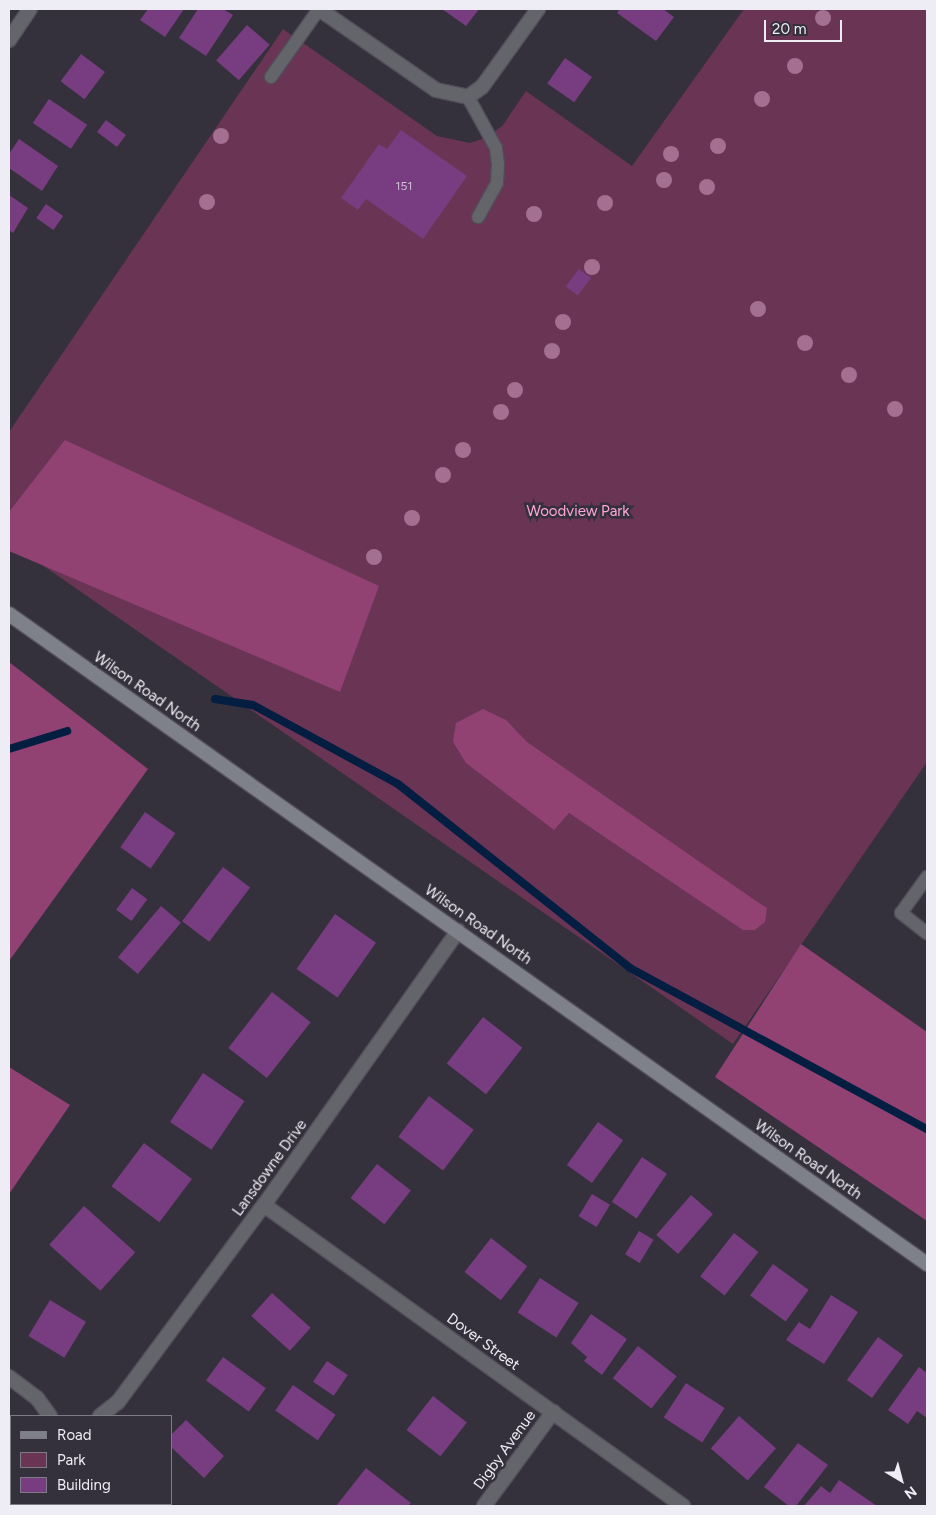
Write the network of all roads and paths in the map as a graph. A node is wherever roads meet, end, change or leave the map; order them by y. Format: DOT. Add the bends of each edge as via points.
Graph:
graph roads {
  1 [pos="30,9"];
  2 [pos="319,9"];
  3 [pos="538,9"];
  4 [pos="9,40"];
  5 [pos="271,77"];
  6 [pos="468,98"];
  7 [pos="478,217"];
  8 [pos="9,614"];
  9 [pos="927,877"];
  10 [pos="458,931"];
  11 [pos="927,933"];
  12 [pos="264,1205"];
  13 [pos="927,1264"];
  14 [pos="9,1377"];
  15 [pos="553,1412"];
  16 [pos="49,1415"];
  17 [pos="101,1415"];
  18 [pos="484,1506"];
  19 [pos="683,1506"];
  1 -- 4 [label="street"];
  2 -- 5 [label="lane"];
  2 -- 6 [label="street" via="436,90"];
  3 -- 6 [label="street" via="482,87"];
  6 -- 7 [label="lane" via="496,148 498,164 497,183"];
  8 -- 10 [label="main road, Wilson Road North"];
  9 -- 11 [label="lane" via="901,913"];
  10 -- 12 [label="street, Lansdowne Drive"];
  10 -- 13 [label="main road, Wilson Road North"];
  12 -- 15 [label="street, Dover Street"];
  12 -- 17 [label="street, Lansdowne Drive" via="118,1402"];
  14 -- 16 [label="street" via="37,1398"];
  15 -- 18 [label="street, Digby Avenue"];
  15 -- 19 [label="street, Dover Street"];
}
